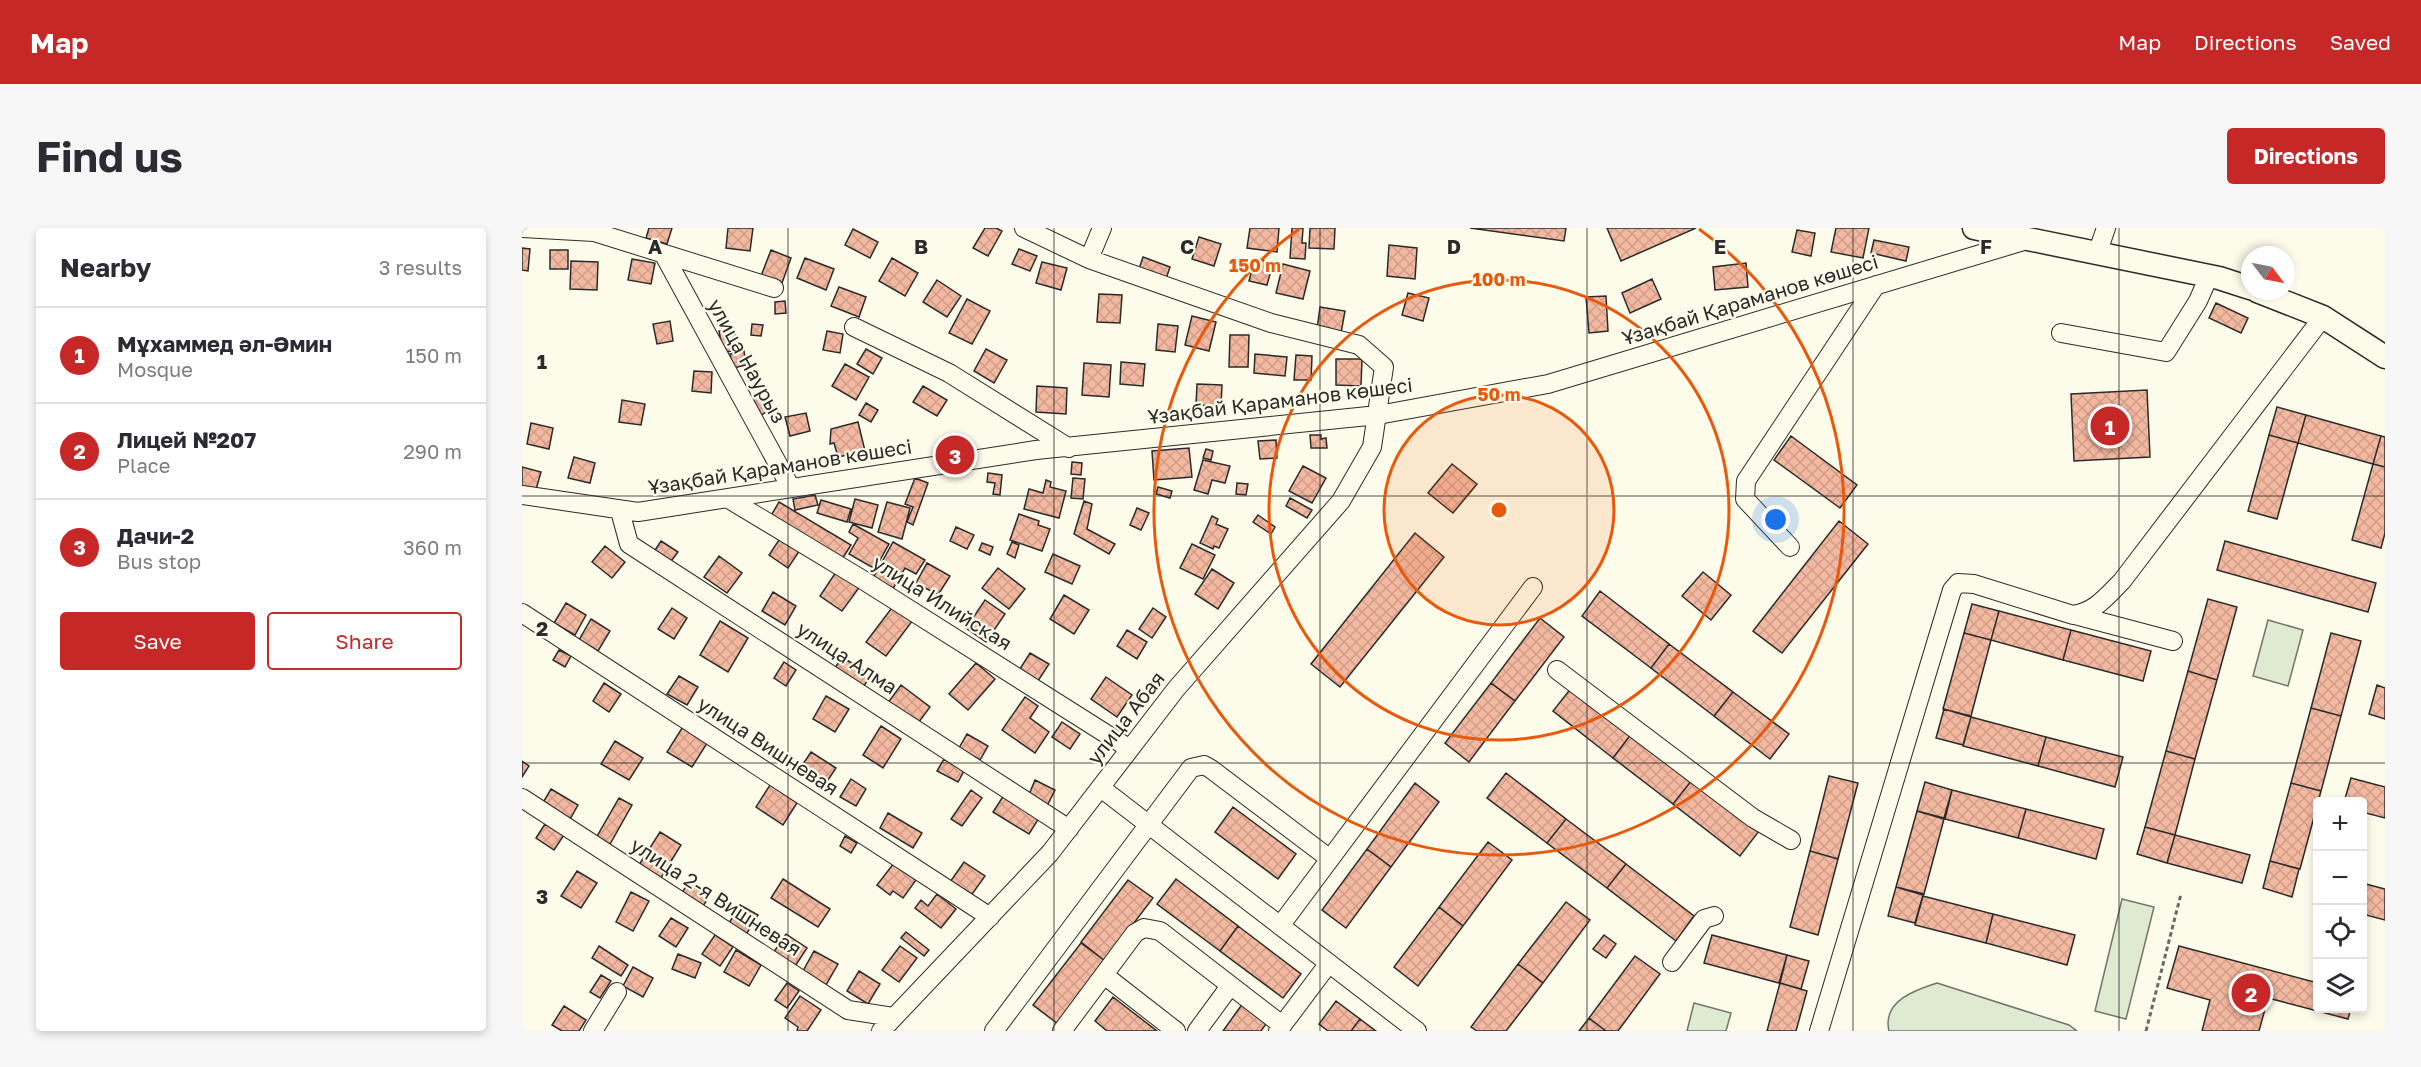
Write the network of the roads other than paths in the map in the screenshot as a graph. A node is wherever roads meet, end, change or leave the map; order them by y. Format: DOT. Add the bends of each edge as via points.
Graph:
graph roads {
  1 [pos="522,228"];
  2 [pos="1024,228"];
  3 [pos="1102,228"];
  4 [pos="1974,228"];
  5 [pos="2106,228"];
  6 [pos="2027,239"];
  7 [pos="2097,254"];
  8 [pos="664,255"];
  9 [pos="1089,259"];
  10 [pos="2209,276"];
  11 [pos="1876,285"];
  12 [pos="2241,285"];
  13 [pos="774,288"];
  14 [pos="2280,300"];
  15 [pos="2323,317"];
  16 [pos="854,327"];
  17 [pos="2061,333"];
  18 [pos="2385,357"];
  19 [pos="1378,415"];
  20 [pos="1069,448"];
  21 [pos="791,488"];
  22 [pos="522,495"];
  23 [pos="727,498"];
  24 [pos="620,511"];
  25 [pos="1790,547"];
  26 [pos="1533,587"];
  27 [pos="522,613"];
  28 [pos="2073,615"];
  29 [pos="2173,641"];
  30 [pos="1557,670"];
  31 [pos="1130,749"];
  32 [pos="1101,788"];
  33 [pos="522,798"];
  34 [pos="1149,825"];
  35 [pos="1069,829"];
  36 [pos="1791,840"];
  37 [pos="1330,859"];
  38 [pos="1714,916"];
  39 [pos="990,917"];
  40 [pos="1280,926"];
  41 [pos="1672,962"];
  42 [pos="1329,963"];
  43 [pos="1104,975"];
  44 [pos="1230,986"];
  45 [pos="617,992"];
  46 [pos="887,1024"];
  47 [pos="1001,1028"];
  48 [pos="1280,1028"];
  49 [pos="593,1031"];
  50 [pos="1062,1031"];
  51 [pos="1176,1031"];
  52 [pos="1197,1031"];
  53 [pos="1417,1031"];
  54 [pos="1819,1031"];
  1 -- 8 [label="street" via="594,232"];
  2 -- 9 [label="street"];
  3 -- 9 [label="street"];
  4 -- 6 [label="main road"];
  5 -- 7 [label="street"];
  6 -- 7 [label="main road"];
  6 -- 11 [label="street, Ұзақбай Қараманов көшесі"];
  7 -- 10 [label="main road"];
  8 -- 13 [label="street"];
  8 -- 21 [label="street, улица Наурыз"];
  9 -- 19 [label="street, улица Абая" via="1271,323 1359,345 1384,367"];
  10 -- 12 [label="main road"];
  10 -- 17 [label="street" via="2166,352"];
  11 -- 19 [label="street, Ұзақбай Қараманов көшесі" via="1548,384"];
  11 -- 25 [label="street" via="1746,481 1745,499"];
  14 -- 15 [label="main road"];
  15 -- 18 [label="main road"];
  15 -- 28 [label="street" via="2122,581 2098,606"];
  16 -- 20 [label="street" via="949,373"];
  19 -- 20 [label="street, Ұзақбай Қараманов көшесі"];
  19 -- 31 [label="street, улица Абая" via="1372,447 1341,501 1176,689"];
  20 -- 21 [label="street, Ұзақбай Қараманов көшесі"];
  21 -- 23 [label="street, Ұзақбай Қараманов көшесі"];
  22 -- 24 [label="street, Ұзақбай Қараманов көшесі"];
  23 -- 24 [label="street, Ұзақбай Қараманов көшесі" via="638,512"];
  23 -- 31 [label="street, улица Илийская"];
  24 -- 35 [label="street, улица Алма" via="629,544"];
  26 -- 37 [label="street"];
  27 -- 39 [label="street, улица Вишневая"];
  28 -- 29 [label="street"];
  28 -- 54 [label="street" via="1974,584 1958,583 1952,590"];
  30 -- 36 [label="street" via="1744,811"];
  31 -- 32 [label="street, улица Абая"];
  32 -- 34 [label="street"];
  32 -- 35 [label="street, улица Абая"];
  33 -- 46 [label="street, улица 2-я Вишневая" via="848,1010"];
  34 -- 37 [label="street" via="1191,768 1204,765"];
  34 -- 40 [label="street"];
  34 -- 47 [label="street"];
  35 -- 39 [label="street, улица Абая"];
  37 -- 40 [label="street"];
  38 -- 41 [label="street" via="1704,919"];
  39 -- 46 [label="street, улица Абая"];
  40 -- 42 [label="street"];
  42 -- 48 [label="street"];
  42 -- 53 [label="street"];
  43 -- 44 [label="street" via="1135,933 1151,928"];
  43 -- 50 [label="street"];
  43 -- 51 [label="street"];
  44 -- 48 [label="street"];
  44 -- 52 [label="street"];
  45 -- 49 [label="street"];
}
